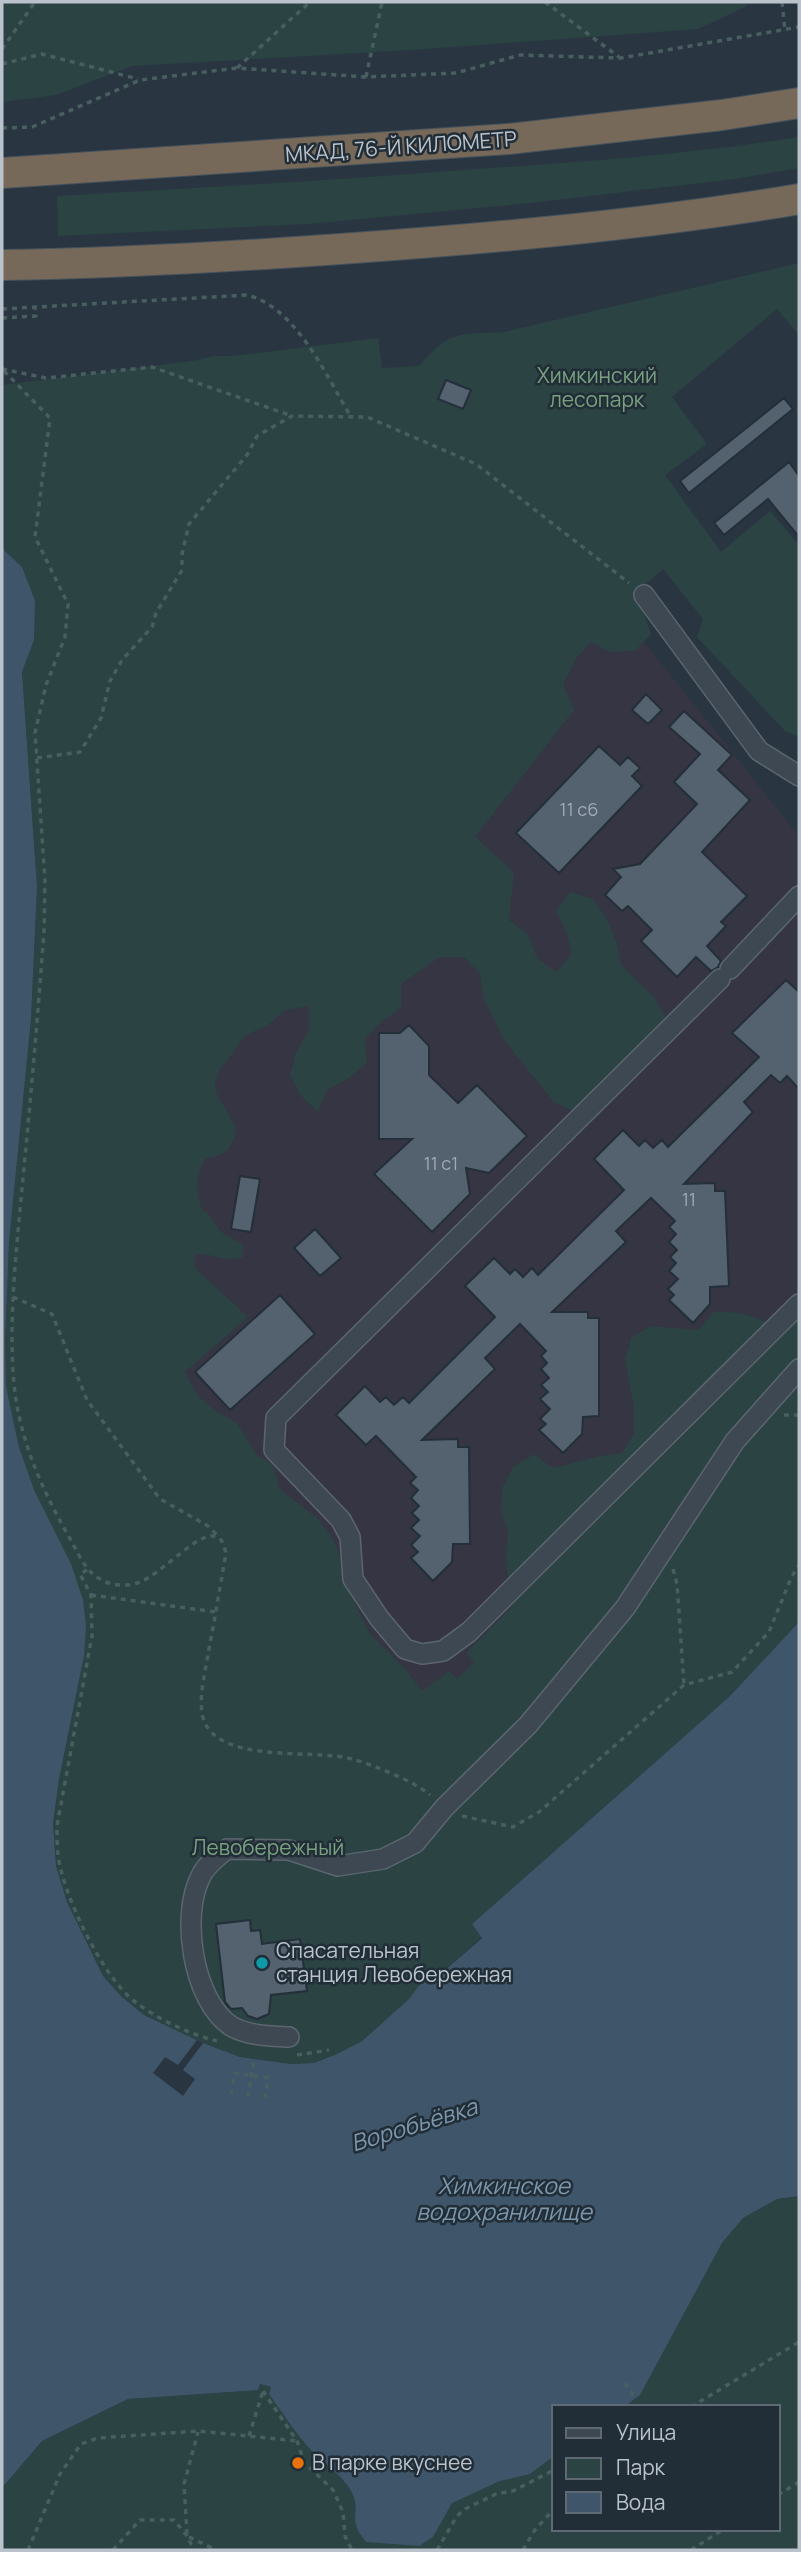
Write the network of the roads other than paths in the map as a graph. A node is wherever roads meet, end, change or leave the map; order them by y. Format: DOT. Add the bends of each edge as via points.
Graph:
graph roads {
  1 [pos="799,103"];
  2 [pos="2,173"];
  3 [pos="799,199"];
  4 [pos="2,265"];
  5 [pos="644,595"];
  6 [pos="799,776"];
  7 [pos="799,896"];
  8 [pos="799,1304"];
  9 [pos="799,1369"];
  10 [pos="289,2037"];
  1 -- 2 [label="highway, МКАД, 76-Й КИЛОМЕТР" via="508,139"];
  3 -- 4 [label="highway" via="532,234 307,251"];
  5 -- 6 [label="lane" via="759,751"];
  7 -- 8 [label="lane" via="276,1418 274,1450 341,1520 351,1537 354,1579 405,1649 422,1654 443,1651 469,1632"];
  9 -- 10 [label="lane" via="735,1441 625,1608 527,1725 415,1843 383,1858 338,1866 289,1850 227,1849 201,1874 190,1926 208,2001 231,2026 256,2035"];
}
